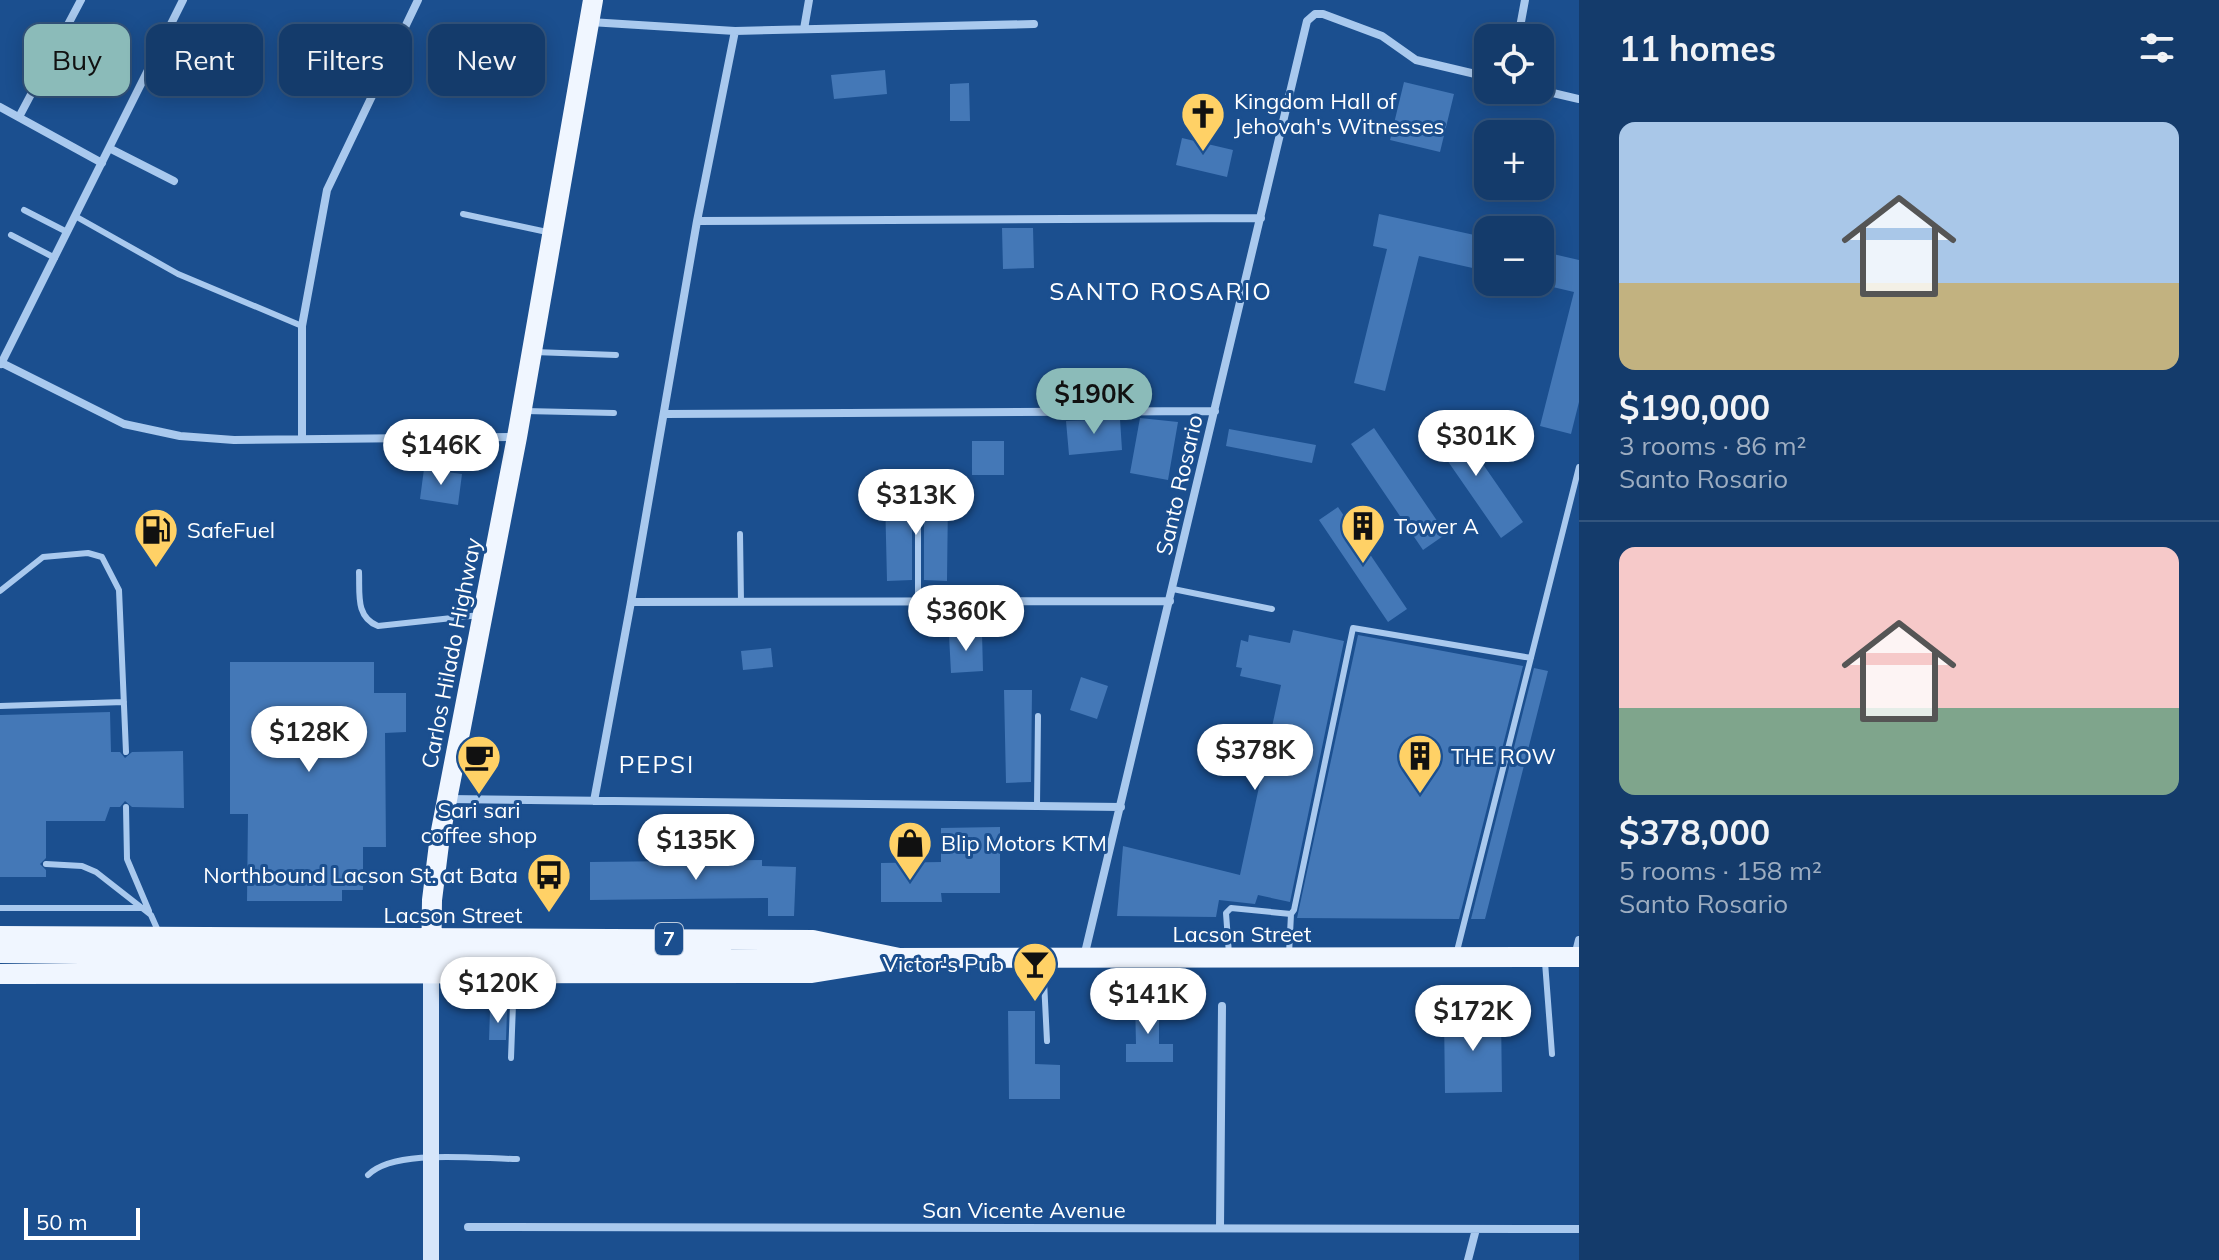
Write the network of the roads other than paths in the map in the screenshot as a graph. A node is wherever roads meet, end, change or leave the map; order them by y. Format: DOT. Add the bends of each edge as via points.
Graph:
graph roads {
  1 [pos="81,0"];
  2 [pos="183,0"];
  3 [pos="418,0"];
  4 [pos="593,0"];
  5 [pos="809,0"];
  6 [pos="1525,0"];
  7 [pos="589,22"];
  8 [pos="1034,24"];
  9 [pos="1521,24"];
  10 [pos="804,29"];
  11 [pos="735,31"];
  12 [pos="1474,74"];
  13 [pos="1554,93"];
  14 [pos="1579,99"];
  15 [pos="0,107"];
  16 [pos="19,117"];
  17 [pos="109,148"];
  18 [pos="102,163"];
  19 [pos="174,181"];
  20 [pos="24,210"];
  21 [pos="463,214"];
  22 [pos="75,216"];
  23 [pos="1261,218"];
  24 [pos="697,221"];
  25 [pos="67,232"];
  26 [pos="551,233"];
  27 [pos="11,235"];
  28 [pos="55,258"];
  29 [pos="302,326"];
  30 [pos="530,352"];
  31 [pos="616,355"];
  32 [pos="1,364"];
  33 [pos="521,411"];
  34 [pos="1215,411"];
  35 [pos="614,413"];
  36 [pos="665,414"];
  37 [pos="517,437"];
  38 [pos="302,439"];
  39 [pos="1579,467"];
  40 [pos="918,509"];
  41 [pos="740,534"];
  42 [pos="359,572"];
  43 [pos="1173,589"];
  44 [pos="0,591"];
  45 [pos="1170,601"];
  46 [pos="631,602"];
  47 [pos="741,602"];
  48 [pos="918,603"];
  49 [pos="1272,609"];
  50 [pos="484,615"];
  51 [pos="1531,658"];
  52 [pos="124,702"];
  53 [pos="0,706"];
  54 [pos="1038,716"];
  55 [pos="126,752"];
  56 [pos="447,799"];
  57 [pos="594,801"];
  58 [pos="1037,806"];
  59 [pos="126,807"];
  60 [pos="1121,807"];
  61 [pos="46,864"];
  62 [pos="0,908"];
  63 [pos="143,908"];
  64 [pos="1291,914"];
  65 [pos="151,915"];
  66 [pos="0,936"];
  67 [pos="161,937"];
  68 [pos="431,939"];
  69 [pos="1577,951"];
  70 [pos="0,953"];
  71 [pos="1084,957"];
  72 [pos="1230,957"];
  73 [pos="1289,957"];
  74 [pos="1043,958"];
  75 [pos="904,959"];
  76 [pos="1455,959"];
  77 [pos="1545,959"];
  78 [pos="431,972"];
  79 [pos="514,972"];
  80 [pos="0,974"];
  81 [pos="1222,1006"];
  82 [pos="1047,1041"];
  83 [pos="1552,1054"];
  84 [pos="511,1058"];
  85 [pos="431,1159"];
  86 [pos="517,1159"];
  87 [pos="368,1175"];
  88 [pos="468,1227"];
  89 [pos="1220,1228"];
  90 [pos="1476,1229"];
  91 [pos="1579,1229"];
  92 [pos="431,1260"];
  93 [pos="1468,1260"];
  1 -- 16 [label="street"];
  2 -- 17 [label="street"];
  3 -- 29 [label="street" via="327,190"];
  4 -- 7 [label="main road, Carlos Hilado Highway"];
  5 -- 10 [label="street"];
  6 -- 9 [label="street"];
  7 -- 11 [label="street"];
  7 -- 26 [label="main road, Carlos Hilado Highway"];
  8 -- 10 [label="street"];
  10 -- 11 [label="street"];
  11 -- 24 [label="street"];
  12 -- 23 [label="street, Santo Rosario" via="1416,60 1382,36 1315,14 1307,21"];
  13 -- 14 [label="street"];
  15 -- 16 [label="street"];
  16 -- 18 [label="street"];
  17 -- 18 [label="street"];
  17 -- 19 [label="street"];
  18 -- 22 [label="street"];
  20 -- 25 [label="lane"];
  21 -- 26 [label="lane"];
  22 -- 25 [label="street"];
  22 -- 29 [label="lane" via="178,274"];
  23 -- 24 [label="street"];
  23 -- 34 [label="street, Santo Rosario"];
  24 -- 36 [label="street"];
  25 -- 28 [label="street"];
  26 -- 30 [label="main road, Carlos Hilado Highway"];
  27 -- 28 [label="lane"];
  28 -- 32 [label="street"];
  29 -- 38 [label="street"];
  30 -- 31 [label="lane"];
  30 -- 33 [label="main road, Carlos Hilado Highway"];
  32 -- 38 [label="street" via="124,424 180,436"];
  33 -- 35 [label="lane"];
  33 -- 37 [label="main road, Carlos Hilado Highway"];
  34 -- 36 [label="street"];
  34 -- 43 [label="street, Santo Rosario"];
  36 -- 46 [label="street"];
  37 -- 38 [label="street"];
  37 -- 50 [label="main road, Carlos Hilado Highway"];
  39 -- 51 [label="lane"];
  40 -- 48 [label="lane"];
  41 -- 47 [label="lane"];
  42 -- 50 [label="lane" via="362,615 378,626"];
  43 -- 45 [label="street, Santo Rosario"];
  43 -- 49 [label="lane"];
  44 -- 52 [label="lane" via="43,557 102,557 119,590"];
  45 -- 48 [label="street"];
  45 -- 60 [label="street, Santo Rosario"];
  46 -- 47 [label="street"];
  46 -- 57 [label="street"];
  47 -- 48 [label="street"];
  50 -- 56 [label="main road, Carlos Hilado Highway"];
  51 -- 64 [label="lane" via="1353,628"];
  51 -- 76 [label="lane"];
  52 -- 53 [label="lane"];
  52 -- 55 [label="lane"];
  54 -- 58 [label="lane"];
  56 -- 57 [label="street"];
  56 -- 68 [label="main road, Carlos Hilado Highway" via="435,866"];
  57 -- 58 [label="street"];
  58 -- 60 [label="street"];
  59 -- 65 [label="lane" via="127,859"];
  60 -- 71 [label="street, Santo Rosario"];
  61 -- 63 [label="lane" via="96,872"];
  62 -- 63 [label="lane"];
  63 -- 65 [label="lane"];
  64 -- 72 [label="lane" via="1231,908 1226,913"];
  64 -- 73 [label="lane"];
  65 -- 67 [label="lane"];
  66 -- 67 [label="main road, Lacson Street / 7"];
  67 -- 68 [label="main road, Lacson Street / 7"];
  68 -- 75 [label="main road, Lacson Street / 7" via="813,940"];
  68 -- 78 [label="main road, Carlos Hilado Highway"];
  69 -- 77 [label="main road, Lacson Street / 7"];
  70 -- 75 [label="main road, Lacson Street / 7, bridge"];
  71 -- 72 [label="main road, Lacson Street / 7"];
  71 -- 74 [label="main road, Lacson Street / 7"];
  72 -- 73 [label="main road, Lacson Street / 7"];
  73 -- 76 [label="main road, Lacson Street / 7"];
  74 -- 75 [label="main road, Lacson Street / 7"];
  74 -- 82 [label="lane"];
  75 -- 79 [label="main road, Lacson Street / 7" via="812,973"];
  76 -- 77 [label="main road, Lacson Street / 7"];
  77 -- 83 [label="lane"];
  78 -- 79 [label="main road, Lacson Street / 7"];
  78 -- 80 [label="main road, Lacson Street / 7"];
  78 -- 85 [label="main road"];
  79 -- 84 [label="lane"];
  81 -- 89 [label="street"];
  85 -- 86 [label="lane"];
  85 -- 87 [label="lane" via="398,1160"];
  85 -- 92 [label="main road"];
  88 -- 89 [label="street, San Vicente Avenue"];
  89 -- 90 [label="street, San Vicente Avenue"];
  90 -- 91 [label="street, San Vicente Avenue"];
  90 -- 93 [label="street"];
}
